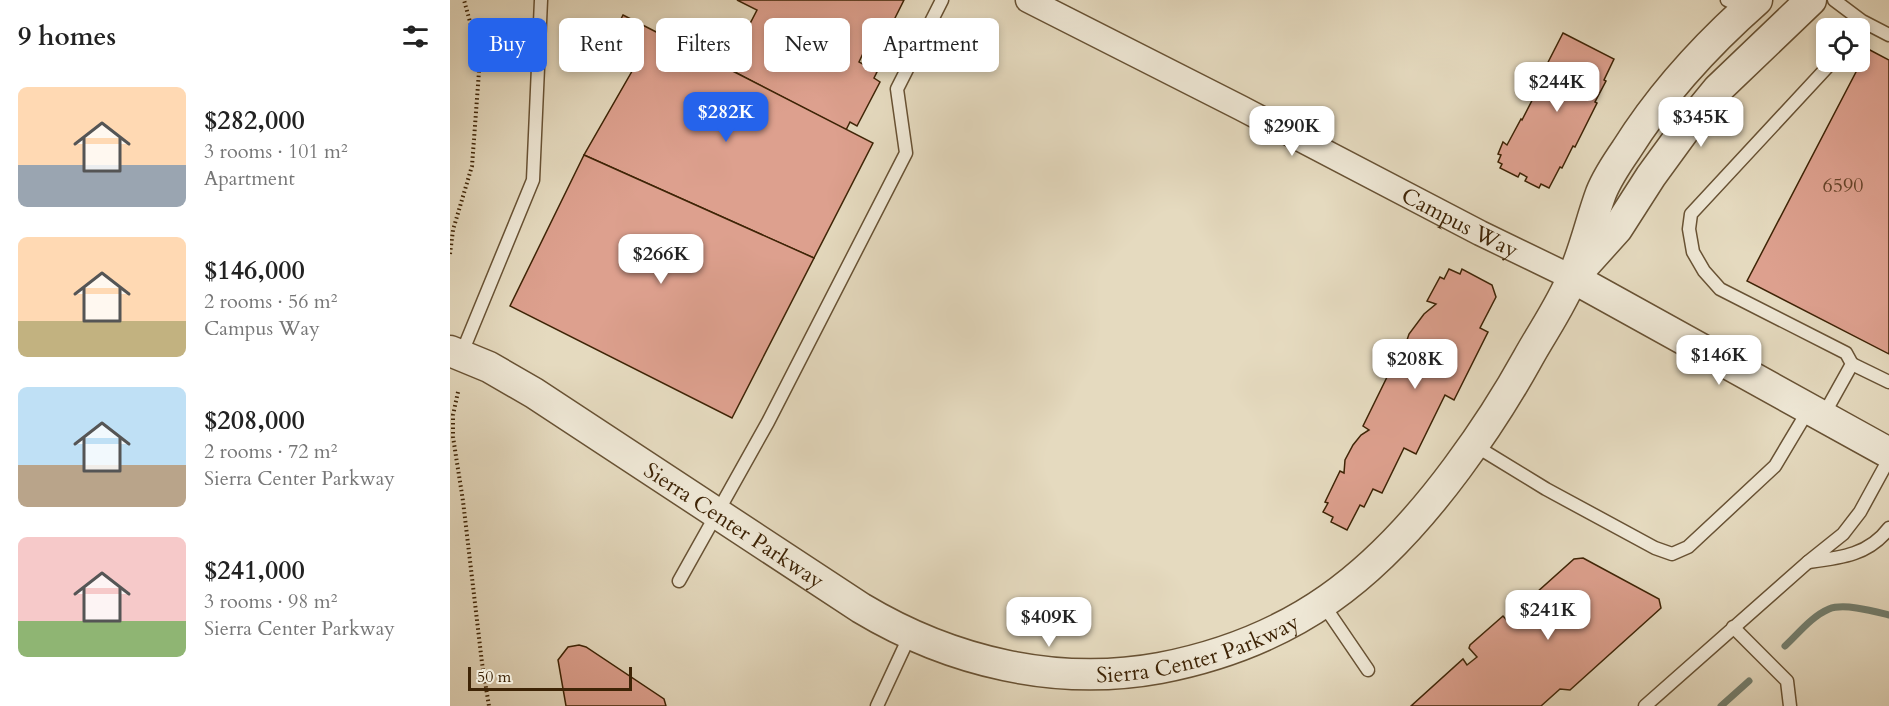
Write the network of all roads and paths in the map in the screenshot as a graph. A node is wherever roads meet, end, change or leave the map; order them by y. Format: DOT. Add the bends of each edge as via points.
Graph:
graph roads {
  1 [pos="464,0"];
  2 [pos="541,0"];
  3 [pos="942,0"];
  4 [pos="1028,0"];
  5 [pos="1811,0"];
  6 [pos="1834,0"];
  7 [pos="1743,3"];
  8 [pos="1852,18"];
  9 [pos="1870,29"];
  10 [pos="1889,35"];
  11 [pos="1823,72"];
  12 [pos="450,254"];
  13 [pos="1573,278"];
  14 [pos="455,353"];
  15 [pos="1852,364"];
  16 [pos="1889,382"];
  17 [pos="458,392"];
  18 [pos="1816,412"];
  19 [pos="1474,445"];
  20 [pos="1889,453"];
  21 [pos="1889,459"];
  22 [pos="717,513"];
  23 [pos="1889,528"];
  24 [pos="1808,562"];
  25 [pos="679,581"];
  26 [pos="1323,604"];
  27 [pos="1733,627"];
  28 [pos="910,635"];
  29 [pos="1368,670"];
  30 [pos="489,706"];
  31 [pos="877,706"];
  32 [pos="1645,706"];
  33 [pos="1790,706"];
  1 -- 12 [label="path" via="480,58 472,166"];
  2 -- 14 [label="lane" via="533,180"];
  3 -- 22 [label="lane" via="897,89 906,153"];
  4 -- 13 [label="street, Campus Way"];
  5 -- 13 [label="street, Sierra Center Parkway" via="1718,89 1651,176 1617,229"];
  6 -- 8 [label="lane"];
  7 -- 13 [label="street, Sierra Center Parkway" via="1671,87 1625,151 1602,191"];
  9 -- 10 [label="lane"];
  11 -- 15 [label="lane" via="1691,214 1689,229 1693,252 1720,289 1846,353"];
  13 -- 18 [label="street, Campus Way"];
  13 -- 19 [label="street, Sierra Center Parkway" via="1518,377"];
  14 -- 22 [label="street, Sierra Center Parkway" via="526,389"];
  15 -- 16 [label="lane"];
  15 -- 18 [label="lane"];
  17 -- 30 [label="path" via="453,437"];
  18 -- 19 [label="lane" via="1775,466 1688,547 1672,554 1546,489"];
  18 -- 20 [label="street, Campus Way"];
  19 -- 26 [label="street, Sierra Center Parkway" via="1384,555"];
  21 -- 24 [label="lane" via="1843,534"];
  22 -- 25 [label="lane"];
  22 -- 28 [label="street, Sierra Center Parkway" via="861,608"];
  23 -- 24 [label="lane" via="1873,545 1853,555"];
  24 -- 27 [label="lane"];
  26 -- 28 [label="street, Sierra Center Parkway" via="1285,627 1233,649 1176,665 1115,674 1022,669 969,657"];
  26 -- 29 [label="lane"];
  27 -- 32 [label="lane"];
  27 -- 33 [label="lane" via="1787,681"];
  28 -- 31 [label="lane"];
}
